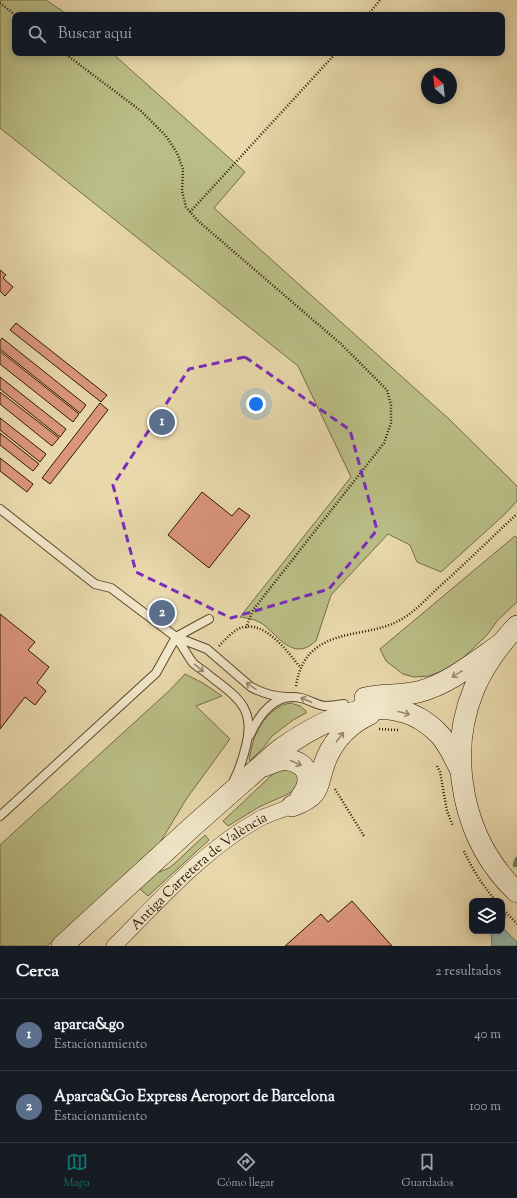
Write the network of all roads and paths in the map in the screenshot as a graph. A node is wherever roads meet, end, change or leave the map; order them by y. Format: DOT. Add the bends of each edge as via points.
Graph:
graph roads {
  1 [pos="380,0"];
  2 [pos="0,3"];
  3 [pos="370,12"];
  4 [pos="12,13"];
  5 [pos="68,56"];
  6 [pos="333,56"];
  7 [pos="190,212"];
  8 [pos="0,509"];
  9 [pos="517,514"];
  10 [pos="209,619"];
  11 [pos="517,626"];
  12 [pos="246,628"];
  13 [pos="176,637"];
  14 [pos="501,644"];
  15 [pos="215,651"];
  16 [pos="300,667"];
  17 [pos="292,697"];
  18 [pos="344,704"];
  19 [pos="383,709"];
  20 [pos="378,729"];
  21 [pos="399,730"];
  22 [pos="248,739"];
  23 [pos="437,765"];
  24 [pos="260,768"];
  25 [pos="461,771"];
  26 [pos="334,786"];
  27 [pos="235,789"];
  28 [pos="292,806"];
  29 [pos="210,812"];
  30 [pos="0,816"];
  31 [pos="455,831"];
  32 [pos="364,836"];
  33 [pos="463,849"];
  34 [pos="517,892"];
  35 [pos="494,898"];
  36 [pos="505,911"];
  37 [pos="517,924"];
  38 [pos="62,946"];
  39 [pos="114,946"];
  1 -- 3 [label="path"];
  2 -- 4 [label="path"];
  5 -- 7 [label="path" via="141,110 166,136 183,169 182,191"];
  6 -- 7 [label="path"];
  7 -- 12 [label="path" via="341,344 387,390 391,405 391,423 384,443 253,610"];
  8 -- 13 [label="lane" via="95,584 111,588"];
  9 -- 16 [label="path" via="409,614 390,626 327,641 312,651"];
  10 -- 13 [label="lane"];
  11 -- 14 [label="main road"];
  12 -- 15 [label="path" via="239,629 229,636"];
  12 -- 16 [label="path" via="268,632"];
  17 -- 13 [label="lane, one-way" via="279,697 258,691 207,649"];
  13 -- 22 [label="lane, one-way" via="193,663 244,707 248,721"];
  13 -- 30 [label="lane" via="156,673"];
  14 -- 18 [label="main road, one-way" via="451,678 426,689"];
  14 -- 25 [label="main road" via="484,668 474,689 462,737"];
  16 -- 17 [label="path"];
  18 -- 17 [label="lane, one-way" via="326,706"];
  17 -- 22 [label="lane" via="278,700 266,710"];
  18 -- 27 [label="main road" via="308,720 281,739 256,762"];
  19 -- 24 [label="main road" via="358,711 327,721 293,740"];
  19 -- 25 [label="main road, one-way" via="409,713 430,726 447,744"];
  28 -- 19 [label="main road, one-way" via="315,793 327,756 342,733 360,719"];
  20 -- 21 [label="path"];
  22 -- 29 [label="lane" via="238,772"];
  23 -- 31 [label="path" via="447,811"];
  24 -- 27 [label="main road"];
  24 -- 28 [label="main road, one-way" via="282,760 297,761 303,766 308,776 307,785"];
  25 -- 34 [label="main road" via="462,788 477,836 493,864"];
  26 -- 32 [label="path"];
  27 -- 29 [label="main road"];
  28 -- 39 [label="street, Antiga Carretera de València" via="264,817 215,850"];
  29 -- 38 [label="main road"];
  33 -- 35 [label="path" via="468,861"];
  36 -- 37 [label="path"];
}
